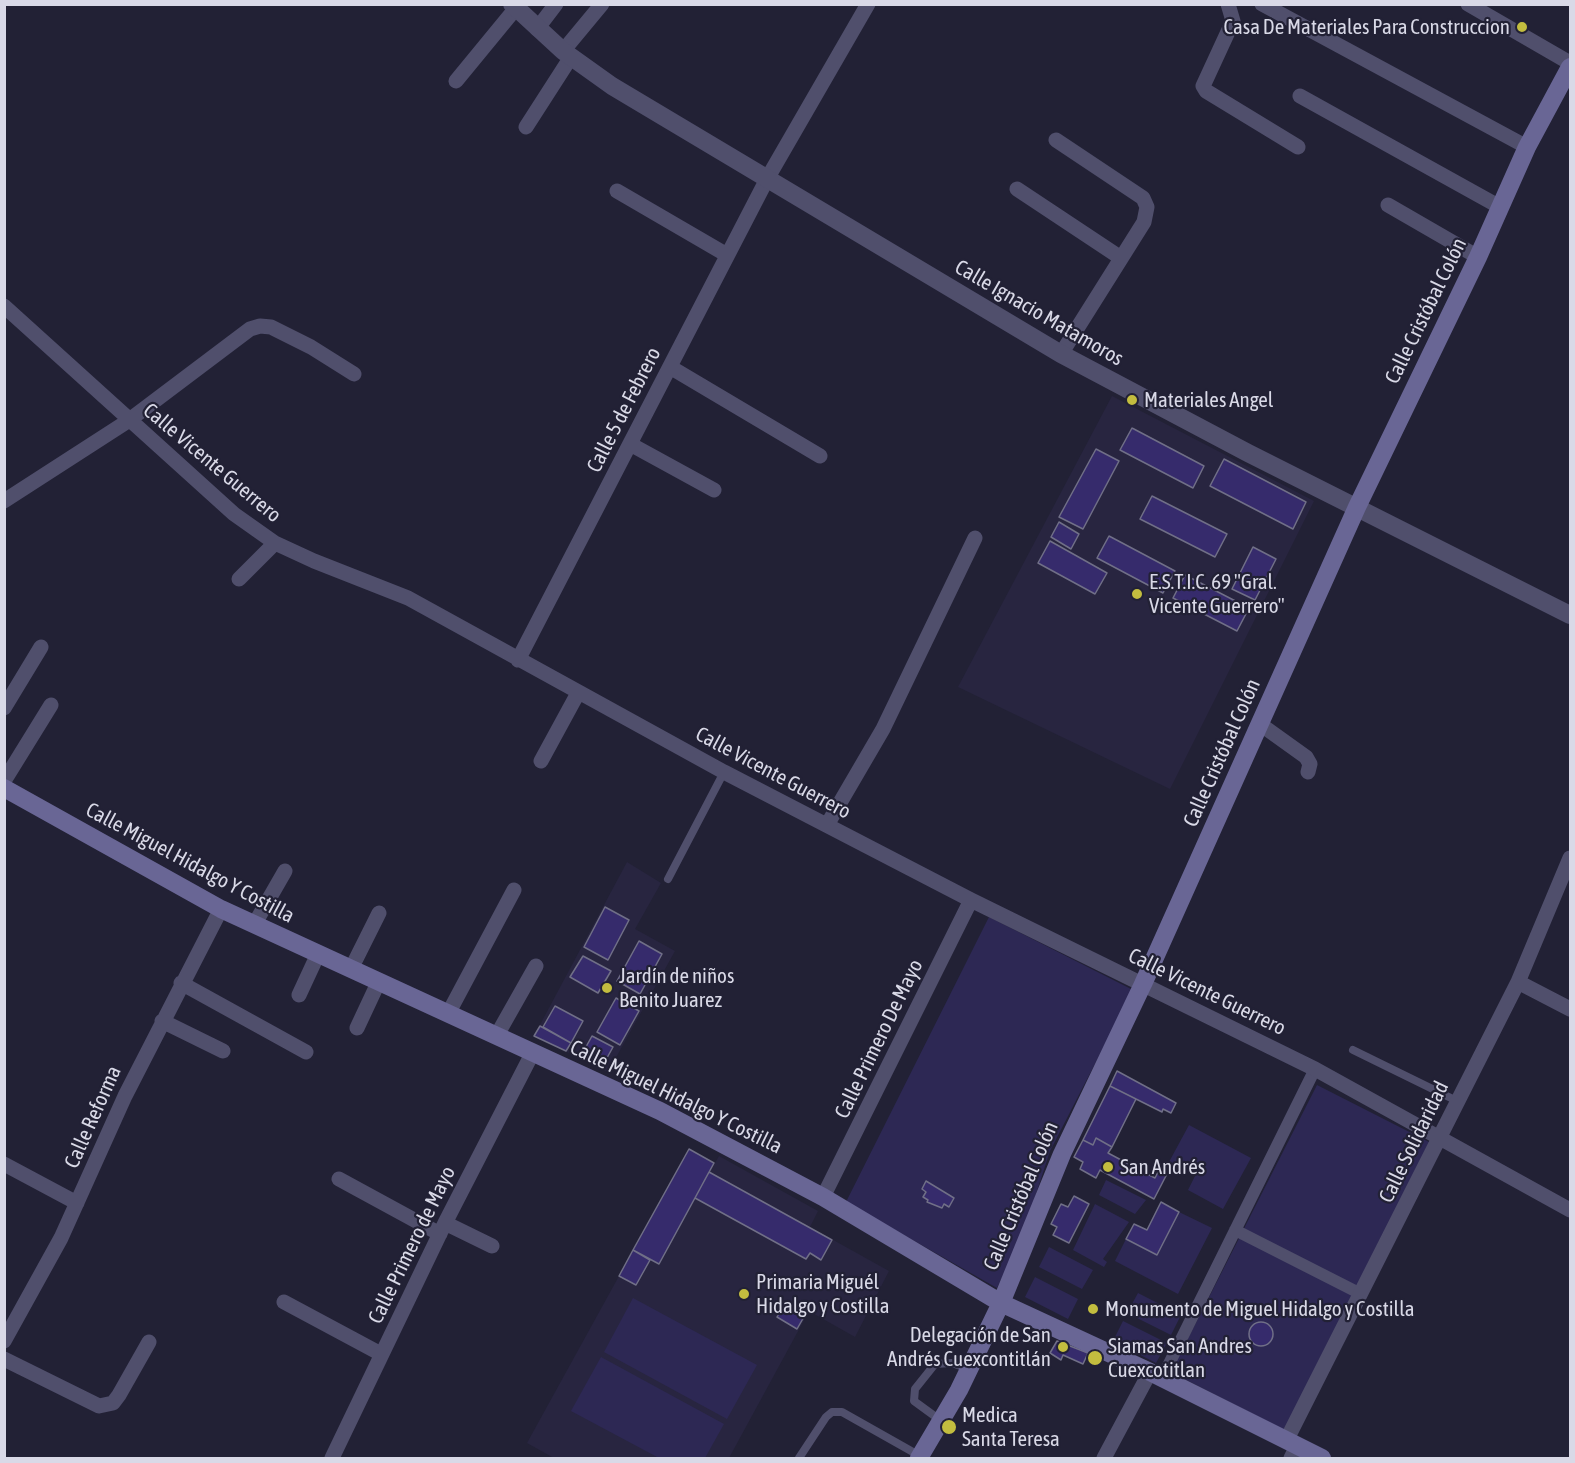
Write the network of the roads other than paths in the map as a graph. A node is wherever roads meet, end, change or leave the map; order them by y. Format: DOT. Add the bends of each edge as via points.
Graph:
graph roads {
  1 [pos="556,4"];
  2 [pos="602,4"];
  3 [pos="868,4"];
  4 [pos="1228,4"];
  5 [pos="1262,4"];
  6 [pos="1468,4"];
  7 [pos="514,6"];
  8 [pos="537,29"];
  9 [pos="567,54"];
  10 [pos="1570,65"];
  11 [pos="456,81"];
  12 [pos="1300,96"];
  13 [pos="526,126"];
  14 [pos="1056,140"];
  15 [pos="1298,147"];
  16 [pos="1527,147"];
  17 [pos="767,179"];
  18 [pos="1017,189"];
  19 [pos="617,190"];
  20 [pos="1388,205"];
  21 [pos="1500,207"];
  22 [pos="727,255"];
  23 [pos="1478,257"];
  24 [pos="1121,258"];
  25 [pos="4,306"];
  26 [pos="1061,354"];
  27 [pos="670,367"];
  28 [pos="354,374"];
  29 [pos="128,421"];
  30 [pos="630,444"];
  31 [pos="820,456"];
  32 [pos="714,490"];
  33 [pos="6,499"];
  34 [pos="1357,507"];
  35 [pos="975,538"];
  36 [pos="275,543"];
  37 [pos="238,579"];
  38 [pos="1570,615"];
  39 [pos="41,647"];
  40 [pos="518,660"];
  41 [pos="578,693"];
  42 [pos="51,705"];
  43 [pos="4,708"];
  44 [pos="1260,724"];
  45 [pos="541,761"];
  46 [pos="724,772"];
  47 [pos="1308,772"];
  48 [pos="4,781"];
  49 [pos="4,788"];
  50 [pos="827,825"];
  51 [pos="1570,858"];
  52 [pos="285,871"];
  53 [pos="668,879"];
  54 [pos="514,890"];
  55 [pos="971,900"];
  56 [pos="221,909"];
  57 [pos="379,913"];
  58 [pos="254,925"];
  59 [pos="318,954"];
  60 [pos="536,966"];
  61 [pos="351,969"];
  62 [pos="379,981"];
  63 [pos="1518,982"];
  64 [pos="181,983"];
  65 [pos="1143,984"];
  66 [pos="299,995"];
  67 [pos="1570,1009"];
  68 [pos="449,1012"];
  69 [pos="162,1021"];
  70 [pos="357,1028"];
  71 [pos="497,1035"];
  72 [pos="1353,1050"];
  73 [pos="223,1051"];
  74 [pos="306,1052"];
  75 [pos="533,1052"];
  76 [pos="1315,1069"];
  77 [pos="1457,1101"];
  78 [pos="1440,1138"];
  79 [pos="4,1164"];
  80 [pos="339,1179"];
  81 [pos="824,1197"];
  82 [pos="77,1203"];
  83 [pos="1570,1210"];
  84 [pos="442,1229"];
  85 [pos="1235,1230"];
  86 [pos="492,1246"];
  87 [pos="1361,1294"];
  88 [pos="284,1302"];
  89 [pos="1001,1303"];
  90 [pos="4,1341"];
  91 [pos="149,1342"];
  92 [pos="381,1354"];
  93 [pos="4,1359"];
  94 [pos="969,1369"];
  95 [pos="1156,1375"];
  96 [pos="941,1421"];
  97 [pos="1291,1448"];
  98 [pos="920,1457"];
  99 [pos="332,1458"];
  100 [pos="799,1458"];
  101 [pos="1104,1458"];
  102 [pos="1322,1458"];
  1 -- 8 [label="street"];
  2 -- 9 [label="street"];
  3 -- 17 [label="street, Calle 5 de Febrero"];
  4 -- 15 [label="street" via="1233,21 1203,86"];
  5 -- 16 [label="street"];
  6 -- 10 [label="street"];
  7 -- 8 [label="street, Calle Ignacio Matamoros"];
  7 -- 11 [label="street"];
  8 -- 9 [label="street, Calle Ignacio Matamoros"];
  9 -- 13 [label="street"];
  9 -- 17 [label="street, Calle Ignacio Matamoros" via="620,92"];
  10 -- 16 [label="main road, Calle Cristóbal Colón"];
  12 -- 21 [label="street"];
  14 -- 24 [label="street" via="1143,198 1144,222"];
  16 -- 21 [label="main road, Calle Cristóbal Colón"];
  17 -- 22 [label="street, Calle 5 de Febrero"];
  17 -- 26 [label="street, Calle Ignacio Matamoros"];
  18 -- 24 [label="street"];
  19 -- 22 [label="street"];
  20 -- 23 [label="street"];
  21 -- 23 [label="main road, Calle Cristóbal Colón"];
  22 -- 27 [label="street, Calle 5 de Febrero"];
  23 -- 34 [label="main road, Calle Cristóbal Colón"];
  24 -- 26 [label="street"];
  25 -- 29 [label="street, Calle Vicente Guerrero"];
  26 -- 34 [label="street, Calle Ignacio Matamoros"];
  27 -- 30 [label="street, Calle 5 de Febrero"];
  27 -- 31 [label="street"];
  28 -- 29 [label="street" via="311,346 271,327 260,326 240,335"];
  29 -- 33 [label="street"];
  29 -- 36 [label="street, Calle Vicente Guerrero" via="234,514"];
  30 -- 32 [label="street"];
  30 -- 40 [label="street, Calle 5 de Febrero"];
  34 -- 38 [label="street, Calle Ignacio Matamoros"];
  34 -- 44 [label="main road, Calle Cristóbal Colón"];
  35 -- 50 [label="street" via="883,729"];
  36 -- 37 [label="street"];
  36 -- 40 [label="street, Calle Vicente Guerrero" via="408,598"];
  39 -- 43 [label="street"];
  40 -- 41 [label="street, Calle Vicente Guerrero"];
  41 -- 45 [label="street"];
  41 -- 46 [label="street, Calle Vicente Guerrero"];
  42 -- 48 [label="street"];
  44 -- 47 [label="street" via="1306,757 1310,764"];
  44 -- 65 [label="main road, Calle Cristóbal Colón"];
  46 -- 50 [label="street, Calle Vicente Guerrero"];
  46 -- 53 [label="lane"];
  49 -- 56 [label="main road, Calle Miguel Hidalgo Y Costilla"];
  50 -- 55 [label="street, Calle Vicente Guerrero"];
  51 -- 63 [label="street, Calle Solidaridad"];
  52 -- 58 [label="street"];
  54 -- 68 [label="street"];
  55 -- 65 [label="street, Calle Vicente Guerrero"];
  55 -- 81 [label="street, Calle Primero De Mayo"];
  56 -- 58 [label="main road, Calle Miguel Hidalgo Y Costilla"];
  56 -- 64 [label="street, Calle Reforma"];
  57 -- 61 [label="street"];
  58 -- 59 [label="main road, Calle Miguel Hidalgo Y Costilla"];
  59 -- 61 [label="main road, Calle Miguel Hidalgo Y Costilla"];
  59 -- 66 [label="street"];
  60 -- 71 [label="street"];
  61 -- 62 [label="main road, Calle Miguel Hidalgo Y Costilla"];
  62 -- 68 [label="main road, Calle Miguel Hidalgo Y Costilla"];
  62 -- 70 [label="street"];
  63 -- 67 [label="street"];
  63 -- 77 [label="street, Calle Solidaridad"];
  64 -- 69 [label="street, Calle Reforma"];
  64 -- 74 [label="street"];
  65 -- 76 [label="street, Calle Vicente Guerrero"];
  65 -- 89 [label="main road, Calle Cristóbal Colón" via="1062,1154"];
  68 -- 71 [label="main road, Calle Miguel Hidalgo Y Costilla"];
  69 -- 73 [label="street"];
  69 -- 82 [label="street, Calle Reforma"];
  71 -- 75 [label="main road, Calle Miguel Hidalgo Y Costilla"];
  72 -- 77 [label="lane"];
  75 -- 81 [label="main road, Calle Miguel Hidalgo Y Costilla" via="660,1111"];
  75 -- 84 [label="street, Calle Primero de Mayo"];
  76 -- 78 [label="street, Calle Vicente Guerrero"];
  76 -- 85 [label="street"];
  77 -- 78 [label="street, Calle Solidaridad"];
  78 -- 83 [label="street, Calle Vicente Guerrero"];
  78 -- 87 [label="street, Calle Solidaridad"];
  79 -- 82 [label="street"];
  80 -- 84 [label="street"];
  81 -- 89 [label="main road, Calle Miguel Hidalgo Y Costilla"];
  82 -- 90 [label="street, Calle Reforma"];
  84 -- 86 [label="street"];
  84 -- 92 [label="street, Calle Primero de Mayo"];
  85 -- 87 [label="street"];
  85 -- 95 [label="street"];
  87 -- 97 [label="street, Calle Solidaridad"];
  88 -- 92 [label="street"];
  89 -- 94 [label="main road, Calle Cristóbal Colón"];
  89 -- 95 [label="main road, Calle Miguel Hidalgo Y Costilla"];
  91 -- 93 [label="street" via="119,1395 112,1403 99,1406"];
  92 -- 99 [label="street, Calle Primero de Mayo"];
  94 -- 96 [label="main road, Calle Cristóbal Colón"];
  94 -- 96 [label="lane" via="952,1363 935,1364 915,1389 914,1401"];
  95 -- 97 [label="main road, Calle Miguel Hidalgo Y Costilla"];
  95 -- 101 [label="street"];
  96 -- 98 [label="main road, Calle Cristóbal Colón"];
  97 -- 102 [label="main road, Calle Miguel Hidalgo Y Costilla"];
  98 -- 100 [label="lane" via="842,1412 832,1412"];
}
